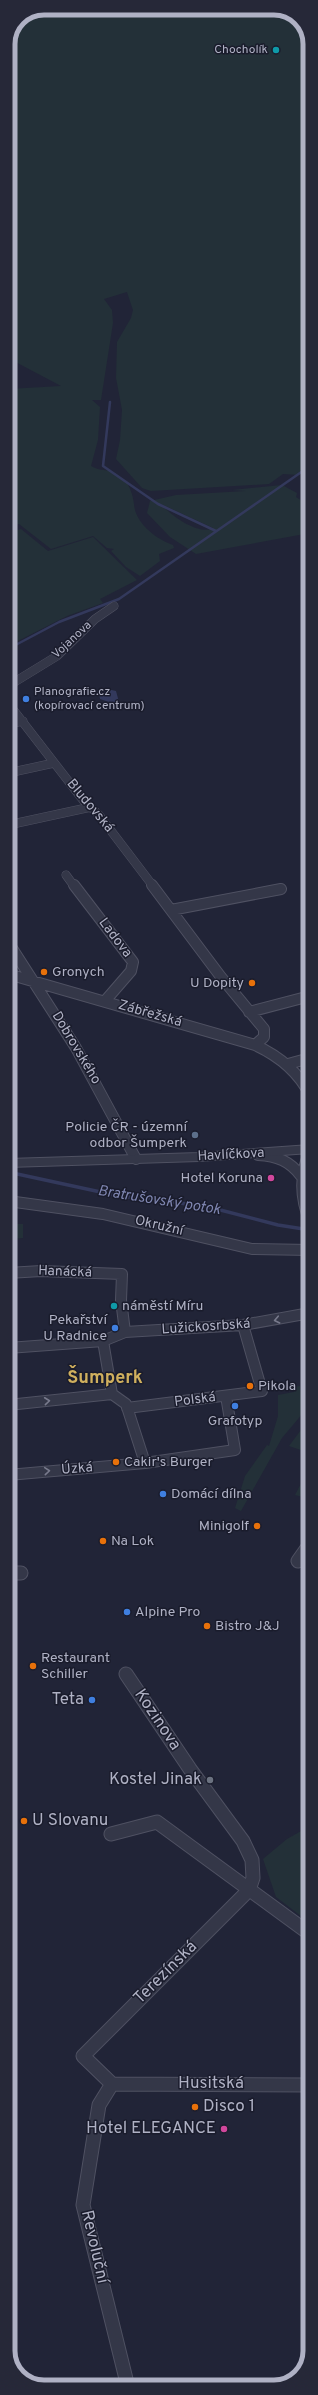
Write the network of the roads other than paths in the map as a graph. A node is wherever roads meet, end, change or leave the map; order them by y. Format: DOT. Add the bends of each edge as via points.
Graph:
graph roads {
  1 [pos="114,606"];
  2 [pos="15,682"];
  3 [pos="15,711"];
  4 [pos="23,721"];
  5 [pos="15,723"];
  6 [pos="54,763"];
  7 [pos="15,771"];
  8 [pos="91,807"];
  9 [pos="15,823"];
  10 [pos="66,875"];
  11 [pos="281,889"];
  12 [pos="171,910"];
  13 [pos="15,952"];
  14 [pos="15,976"];
  15 [pos="37,982"];
  16 [pos="303,998"];
  17 [pos="105,1001"];
  18 [pos="249,1012"];
  19 [pos="256,1044"];
  20 [pos="303,1060"];
  21 [pos="288,1064"];
  22 [pos="303,1084"];
  23 [pos="303,1151"];
  24 [pos="254,1155"];
  25 [pos="136,1159"];
  26 [pos="15,1163"];
  27 [pos="303,1164"];
  28 [pos="301,1176"];
  29 [pos="303,1194"];
  30 [pos="15,1201"];
  31 [pos="303,1250"];
  32 [pos="15,1273"];
  33 [pos="303,1314"];
  34 [pos="243,1325"];
  35 [pos="125,1332"];
  36 [pos="103,1341"];
  37 [pos="15,1347"];
  38 [pos="112,1394"];
  39 [pos="226,1396"];
  40 [pos="15,1404"];
  41 [pos="127,1408"];
  42 [pos="145,1463"];
  43 [pos="15,1473"];
  44 [pos="303,1554"];
  45 [pos="298,1561"];
  46 [pos="15,1573"];
  47 [pos="21,1573"];
  48 [pos="126,1674"];
  49 [pos="111,1834"];
  50 [pos="249,1890"];
  51 [pos="303,1929"];
  52 [pos="112,2084"];
  53 [pos="303,2084"];
  54 [pos="126,2380"];
  1 -- 2 [label="street, Vojanova" via="95,619 57,656"];
  3 -- 4 [label="street, Bludovská"];
  4 -- 5 [label="street"];
  4 -- 6 [label="street, Bludovská"];
  6 -- 7 [label="street"];
  6 -- 8 [label="street, Bludovská"];
  8 -- 9 [label="street"];
  8 -- 12 [label="street, Bludovská"];
  10 -- 17 [label="street, Ladova" via="133,962 131,971"];
  11 -- 12 [label="street"];
  12 -- 18 [label="street, Bludovská"];
  13 -- 15 [label="street, Dobrovského"];
  14 -- 15 [label="street, Zábřežská"];
  15 -- 17 [label="street, Zábřežská"];
  15 -- 25 [label="street, Dobrovského" via="103,1091"];
  16 -- 18 [label="street"];
  17 -- 19 [label="street, Zábřežská"];
  18 -- 19 [label="street, Bludovská" via="265,1032 264,1037"];
  19 -- 21 [label="street, Zábřežská"];
  20 -- 21 [label="street"];
  21 -- 22 [label="street, Zábřežská"];
  23 -- 24 [label="street, Havlíčkova"];
  24 -- 25 [label="street, Havlíčkova"];
  24 -- 28 [label="street" via="283,1159 293,1165"];
  25 -- 26 [label="street, Havlíčkova"];
  27 -- 28 [label="street"];
  28 -- 29 [label="street"];
  30 -- 31 [label="street, Okružní" via="103,1214 252,1249"];
  32 -- 35 [label="street, Hanácká" via="122,1274 121,1300"];
  33 -- 34 [label="street, Lužickosrbská, one-way"];
  34 -- 35 [label="street, Lužickosrbská"];
  34 -- 39 [label="street, Polská" via="262,1391"];
  35 -- 36 [label="street, Lužickosrbská"];
  36 -- 37 [label="street"];
  36 -- 38 [label="street"];
  40 -- 38 [label="street, one-way"];
  38 -- 41 [label="street" via="126,1404"];
  39 -- 41 [label="street, Polská"];
  39 -- 42 [label="street, Úzká" via="236,1450"];
  41 -- 42 [label="street"];
  43 -- 42 [label="street, Úzká, one-way"];
  44 -- 45 [label="street"];
  46 -- 47 [label="street"];
  48 -- 50 [label="street, Kozinova" via="190,1769 243,1841 252,1860 253,1878"];
  49 -- 50 [label="street" via="158,1822"];
  50 -- 51 [label="street"];
  50 -- 52 [label="street, Terezínská" via="83,2056"];
  52 -- 53 [label="street, Husitská"];
  52 -- 54 [label="street, Revoluční" via="99,2105 83,2205"];
}
